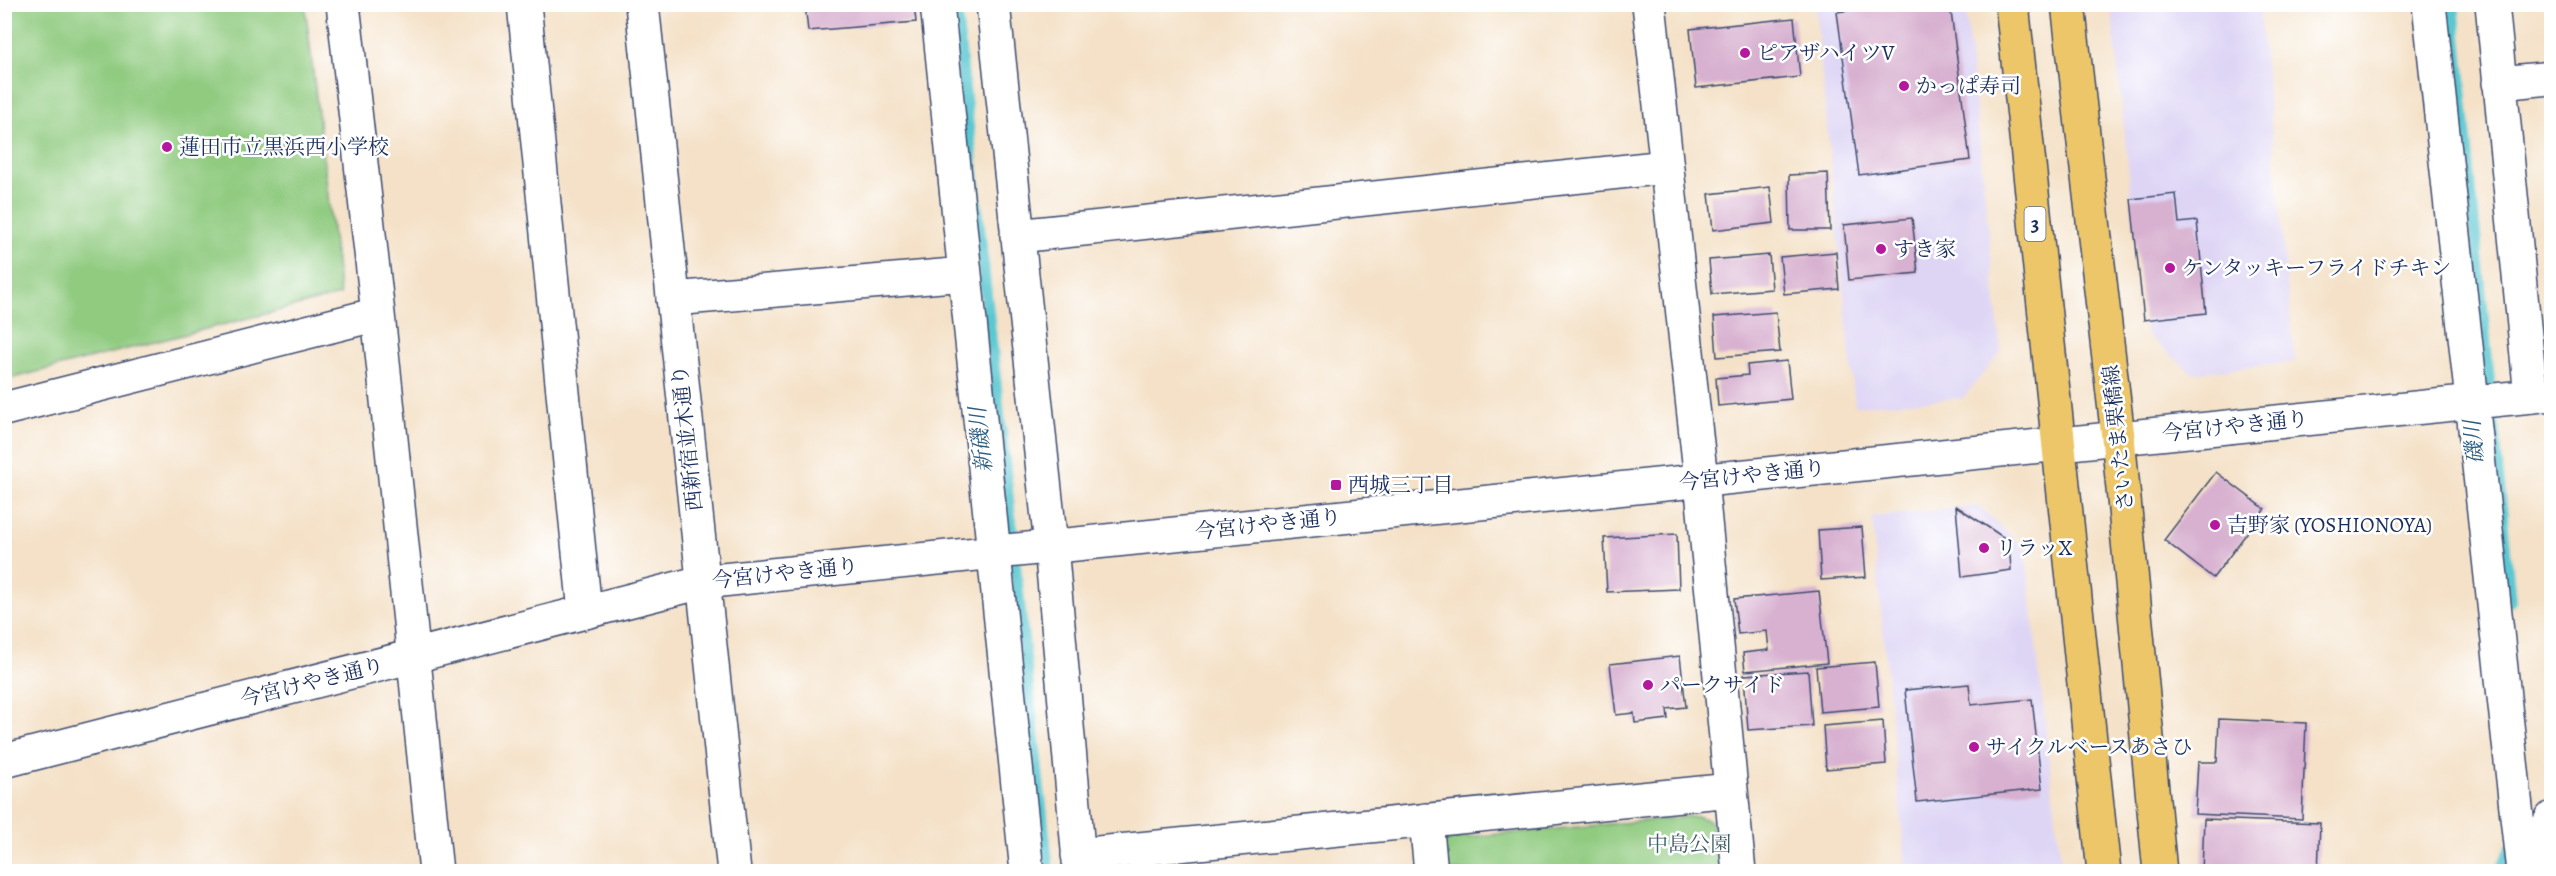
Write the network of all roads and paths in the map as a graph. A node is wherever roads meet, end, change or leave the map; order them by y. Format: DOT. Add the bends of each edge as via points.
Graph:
graph roads {
  1 [pos="343,4"];
  2 [pos="524,4"];
  3 [pos="642,4"];
  4 [pos="937,4"];
  5 [pos="993,4"];
  6 [pos="1649,4"];
  7 [pos="2012,4"];
  8 [pos="2068,4"];
  9 [pos="2429,4"];
  10 [pos="2492,4"];
  11 [pos="2552,78"];
  12 [pos="2499,83"];
  13 [pos="1666,167"];
  14 [pos="1017,236"];
  15 [pos="965,274"];
  16 [pos="673,299"];
  17 [pos="378,314"];
  18 [pos="2541,395"];
  19 [pos="2470,402"];
  20 [pos="4,409"];
  21 [pos="2118,437"];
  22 [pos="2057,444"];
  23 [pos="1701,480"];
  24 [pos="1051,546"];
  25 [pos="994,552"];
  26 [pos="702,582"];
  27 [pos="585,612"];
  28 [pos="412,656"];
  29 [pos="4,761"];
  30 [pos="1731,790"];
  31 [pos="2552,818"];
  32 [pos="1426,820"];
  33 [pos="1079,863"];
  34 [pos="436,872"];
  35 [pos="734,872"];
  36 [pos="1027,872"];
  37 [pos="1431,872"];
  38 [pos="1739,872"];
  39 [pos="2104,872"];
  40 [pos="2160,872"];
  41 [pos="2524,872"];
  1 -- 17 [label="street"];
  2 -- 27 [label="street"];
  3 -- 16 [label="street, 西新宿並木通り"];
  4 -- 15 [label="street"];
  5 -- 14 [label="street"];
  6 -- 13 [label="street"];
  7 -- 22 [label="main road, 3"];
  8 -- 21 [label="main road, さいたま栗橋線"];
  9 -- 19 [label="street"];
  10 -- 12 [label="street"];
  11 -- 12 [label="street"];
  12 -- 18 [label="street"];
  13 -- 14 [label="street"];
  13 -- 23 [label="street"];
  14 -- 24 [label="street"];
  15 -- 16 [label="street"];
  15 -- 25 [label="street"];
  16 -- 26 [label="street, 西新宿並木通り"];
  17 -- 20 [label="street"];
  17 -- 28 [label="street"];
  18 -- 19 [label="street, 今宮けやき通り"];
  19 -- 21 [label="street, 今宮けやき通り"];
  19 -- 41 [label="street"];
  21 -- 22 [label="street, 今宮けやき通り"];
  21 -- 40 [label="main road, さいたま栗橋線"];
  22 -- 23 [label="street, 今宮けやき通り"];
  22 -- 39 [label="main road, 3"];
  23 -- 24 [label="street, 今宮けやき通り"];
  23 -- 30 [label="street"];
  24 -- 25 [label="street, 今宮けやき通り"];
  24 -- 33 [label="street"];
  25 -- 26 [label="street, 今宮けやき通り"];
  25 -- 36 [label="street"];
  26 -- 27 [label="street, 今宮けやき通り"];
  26 -- 35 [label="street, 西新宿並木通り"];
  27 -- 28 [label="street, 今宮けやき通り"];
  28 -- 29 [label="street, 今宮けやき通り"];
  28 -- 34 [label="street"];
  30 -- 32 [label="street"];
  30 -- 38 [label="street"];
  31 -- 41 [label="street"];
  32 -- 33 [label="street"];
  32 -- 37 [label="street"];
}
